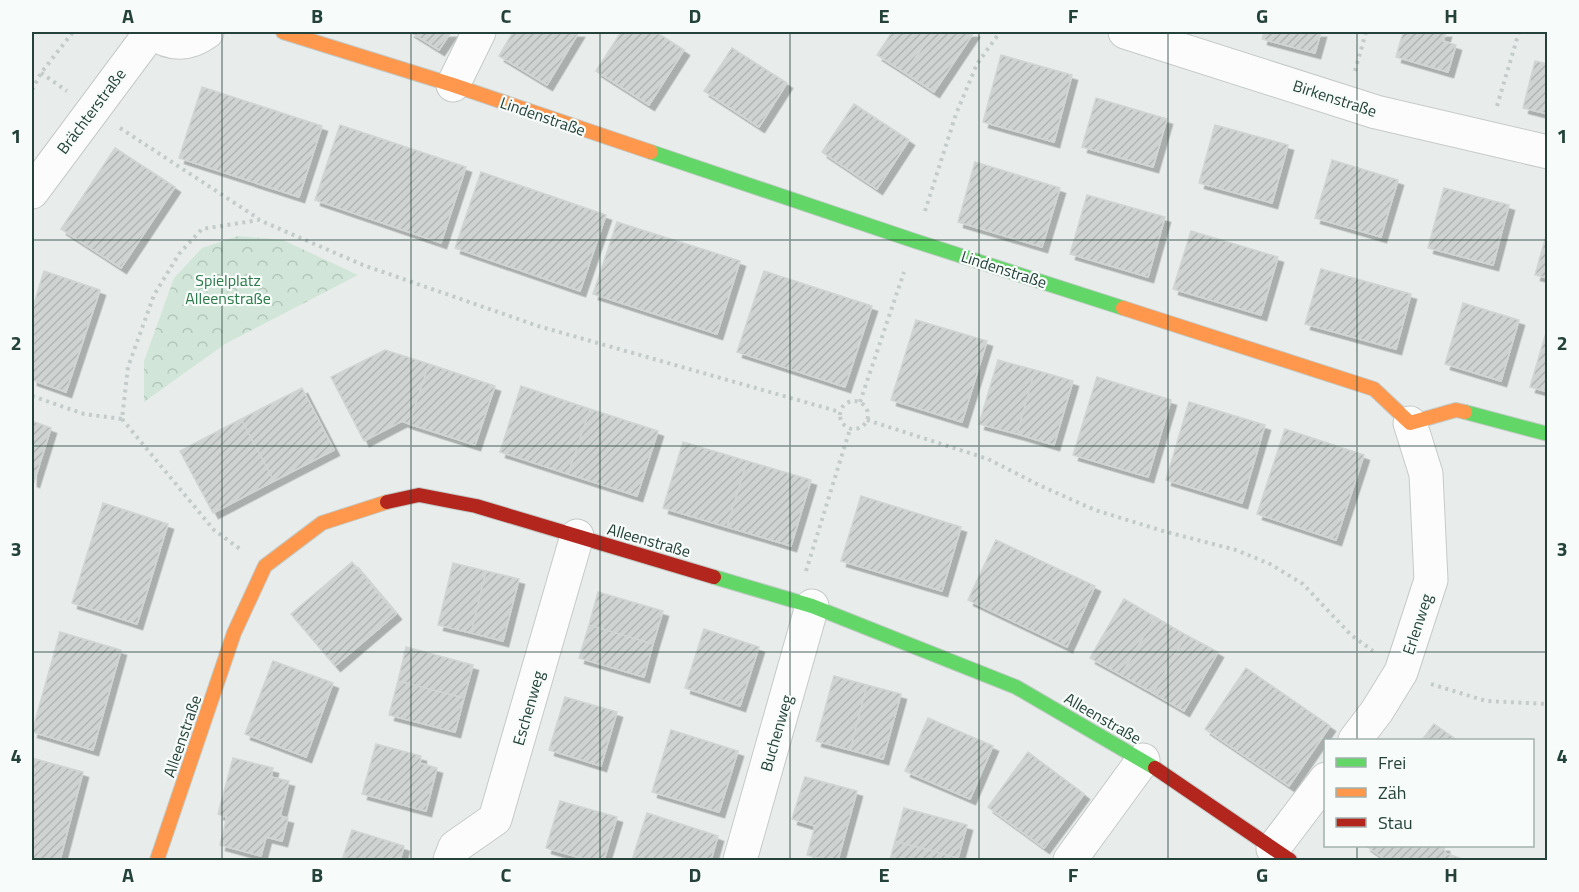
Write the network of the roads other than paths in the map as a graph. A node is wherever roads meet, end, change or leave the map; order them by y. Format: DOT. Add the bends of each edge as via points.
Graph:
graph roads {
  1 [pos="151,32"];
  2 [pos="207,32"];
  3 [pos="283,32"];
  4 [pos="479,32"];
  5 [pos="1125,32"];
  6 [pos="453,85"];
  7 [pos="1548,152"];
  8 [pos="32,192"];
  9 [pos="1410,423"];
  10 [pos="1548,434"];
  11 [pos="577,536"];
  12 [pos="804,603"];
  13 [pos="1356,739"];
  14 [pos="1143,760"];
  15 [pos="1324,782"];
  16 [pos="1282,855"];
  17 [pos="157,861"];
  18 [pos="450,861"];
  19 [pos="740,861"];
  20 [pos="1070,861"];
  1 -- 2 [label="street, Brächterstraße" via="167,41 185,43"];
  1 -- 8 [label="street, Brächterstraße"];
  3 -- 6 [label="street, Lindenstraße"];
  4 -- 6 [label="street"];
  5 -- 7 [label="street, Birkenstraße" via="1376,112"];
  6 -- 9 [label="street, Lindenstraße" via="915,241 1374,389"];
  9 -- 10 [label="street" via="1456,410"];
  9 -- 13 [label="street, Erlenweg" via="1426,474 1431,580 1401,672"];
  11 -- 12 [label="street, Alleenstraße"];
  11 -- 17 [label="street, Alleenstraße" via="476,506 418,495 322,523 265,566 234,633"];
  11 -- 18 [label="street, Eschenweg" via="495,819 455,847"];
  12 -- 14 [label="street, Alleenstraße" via="1016,687"];
  12 -- 19 [label="street, Buchenweg"];
  14 -- 16 [label="street, Alleenstraße"];
  14 -- 20 [label="street"];
  15 -- 16 [label="street"];
}
